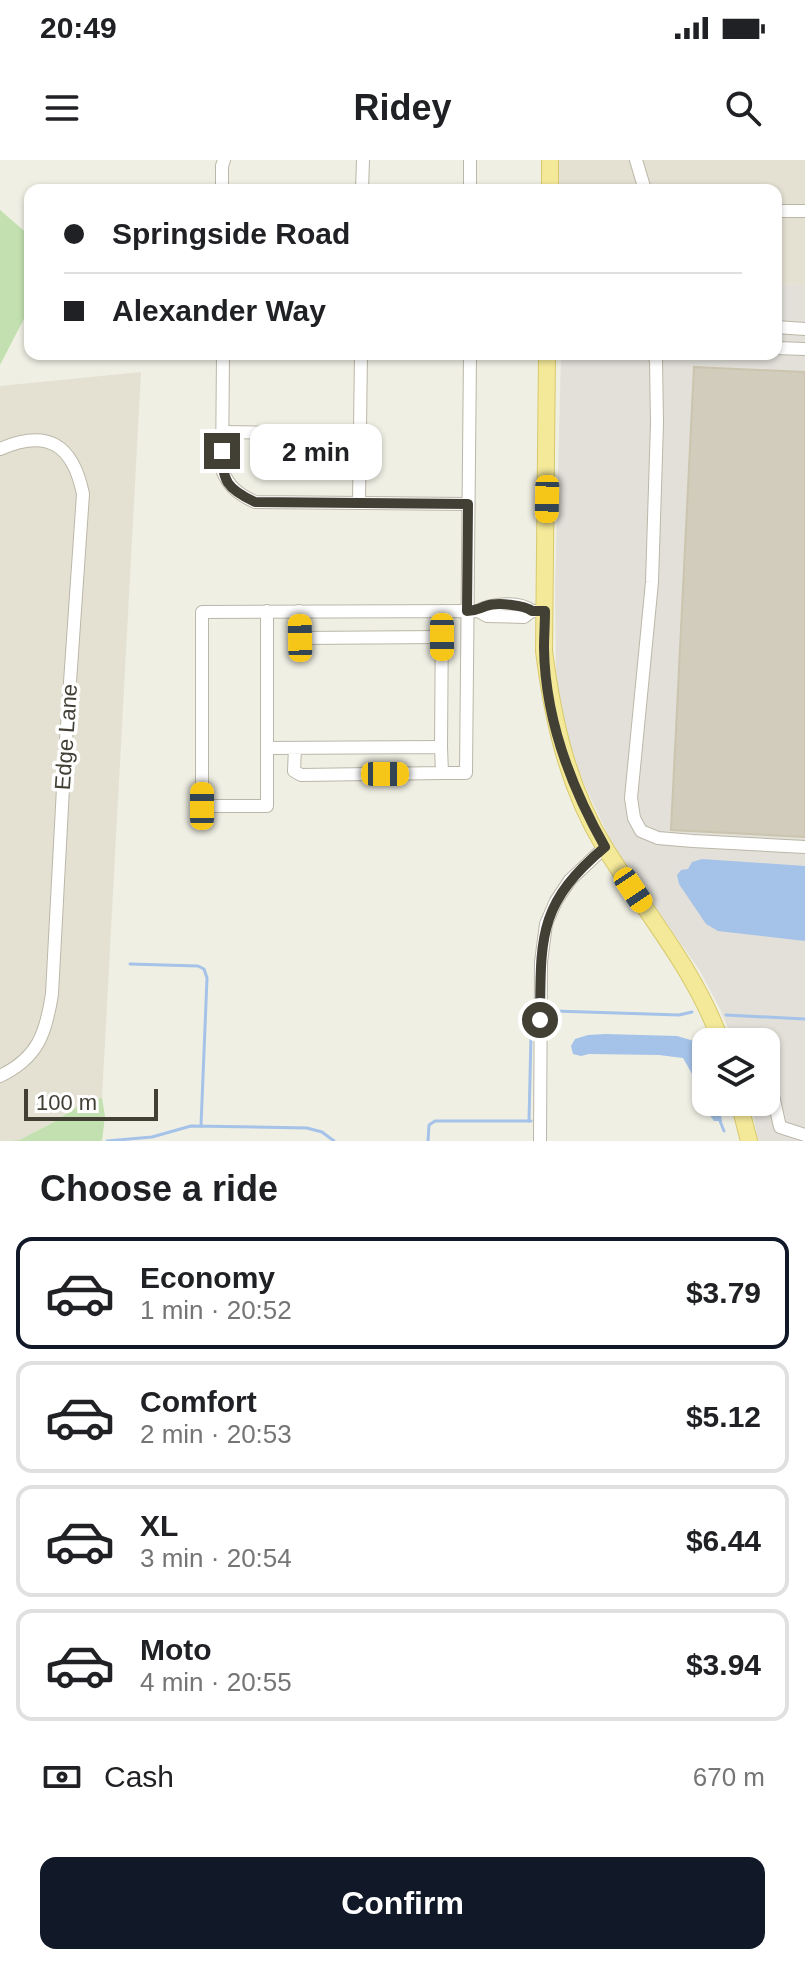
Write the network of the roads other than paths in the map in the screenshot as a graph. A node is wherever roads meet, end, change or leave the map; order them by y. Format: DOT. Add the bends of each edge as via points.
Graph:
graph roads {
  1 [pos="224,160"];
  2 [pos="363,160"];
  3 [pos="470,160"];
  4 [pos="550,160"];
  5 [pos="636,160"];
  6 [pos="222,184"];
  7 [pos="362,184"];
  8 [pos="470,184"];
  9 [pos="550,184"];
  10 [pos="643,184"];
  11 [pos="782,211"];
  12 [pos="805,211"];
  13 [pos="782,327"];
  14 [pos="805,329"];
  15 [pos="782,348"];
  16 [pos="805,349"];
  17 [pos="223,360"];
  18 [pos="361,360"];
  19 [pos="470,360"];
  20 [pos="547,360"];
  21 [pos="656,360"];
  22 [pos="223,432"];
  23 [pos="293,433"];
  24 [pos="0,449"];
  25 [pos="359,502"];
  26 [pos="468,504"];
  27 [pos="267,611"];
  28 [pos="299,611"];
  29 [pos="442,611"];
  30 [pos="473,611"];
  31 [pos="538,611"];
  32 [pos="442,637"];
  33 [pos="441,747"];
  34 [pos="267,748"];
  35 [pos="295,748"];
  36 [pos="442,773"];
  37 [pos="605,847"];
  38 [pos="805,847"];
  39 [pos="716,1028"];
  40 [pos="0,1076"];
  41 [pos="743,1116"];
  42 [pos="778,1116"];
  43 [pos="805,1135"];
  44 [pos="540,1141"];
  45 [pos="749,1141"];
  1 -- 6 [label="street"];
  2 -- 7 [label="street"];
  3 -- 8 [label="street"];
  4 -- 9 [label="main road"];
  5 -- 10 [label="street"];
  11 -- 12 [label="street"];
  13 -- 14 [label="street"];
  15 -- 16 [label="street"];
  17 -- 22 [label="street"];
  18 -- 25 [label="street"];
  19 -- 26 [label="street"];
  20 -- 31 [label="main road"];
  21 -- 38 [label="street" via="652,582 631,798 634,818 641,831 658,838"];
  22 -- 23 [label="street"];
  22 -- 25 [label="street" via="222,470 228,485 241,496 255,502"];
  24 -- 40 [label="street, Edge Lane" via="23,441 51,442 74,463 83,494 52,994 39,1043"];
  25 -- 26 [label="street"];
  26 -- 30 [label="street"];
  27 -- 28 [label="street"];
  27 -- 34 [label="street"];
  27 -- 34 [label="street" via="202,612 202,806 267,806"];
  28 -- 29 [label="street"];
  28 -- 32 [label="street" via="300,638"];
  29 -- 30 [label="street"];
  29 -- 32 [label="street"];
  30 -- 31 [label="street" via="487,605"];
  30 -- 36 [label="street" via="466,773"];
  31 -- 37 [label="main road" via="556,731 568,771"];
  32 -- 33 [label="street"];
  33 -- 35 [label="street"];
  33 -- 36 [label="street"];
  34 -- 35 [label="street"];
  35 -- 36 [label="street" via="294,771 301,775"];
  37 -- 39 [label="main road" via="691,977"];
  37 -- 44 [label="street" via="570,880 546,924"];
  41 -- 45 [label="main road"];
  42 -- 43 [label="street" via="780,1127"];
}
